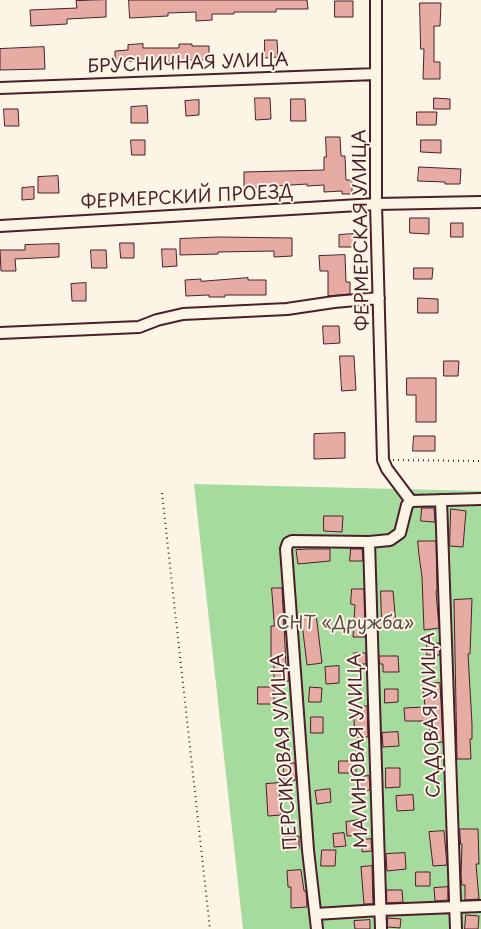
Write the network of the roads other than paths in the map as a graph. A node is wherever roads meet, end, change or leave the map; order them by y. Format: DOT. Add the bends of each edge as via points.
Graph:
graph roads {
  1 [pos="376,0"];
  2 [pos="376,74"];
  3 [pos="0,88"];
  4 [pos="481,202"];
  5 [pos="376,204"];
  6 [pos="0,226"];
  7 [pos="379,298"];
  8 [pos="0,333"];
  9 [pos="481,499"];
  10 [pos="441,500"];
  11 [pos="411,501"];
  12 [pos="369,542"];
  13 [pos="481,906"];
  14 [pos="455,907"];
  15 [pos="380,910"];
  16 [pos="316,914"];
  17 [pos="317,929"];
  18 [pos="381,929"];
  19 [pos="456,929"];
  1 -- 2 [label="street, ФЕРМЕРСКАЯ УЛИЦА"];
  2 -- 3 [label="street, БРУСНИЧНАЯ УЛИЦА"];
  2 -- 5 [label="street, ФЕРМЕРСКАЯ УЛИЦА"];
  4 -- 5 [label="street, ФЕРМЕРСКИЙ ПРОЕЗД"];
  5 -- 6 [label="street, ФЕРМЕРСКИЙ ПРОЕЗД"];
  5 -- 7 [label="street, ФЕРМЕРСКАЯ УЛИЦА"];
  7 -- 8 [label="street" via="287,309 183,314 139,327"];
  7 -- 11 [label="street, ФЕРМЕРСКАЯ УЛИЦА" via="383,460"];
  9 -- 10 [label="street"];
  10 -- 11 [label="street"];
  10 -- 14 [label="street, САДОВАЯ УЛИЦА"];
  11 -- 12 [label="street" via="406,505 400,533 390,540"];
  12 -- 15 [label="street, МАЛИНОВАЯ УЛИЦА"];
  12 -- 16 [label="street, ПЕРСИКОВАЯ УЛИЦА" via="292,541 286,549 308,850"];
  13 -- 14 [label="street"];
  14 -- 15 [label="street"];
  14 -- 19 [label="street, САДОВАЯ УЛИЦА"];
  15 -- 16 [label="street"];
  15 -- 18 [label="street, МАЛИНОВАЯ УЛИЦА"];
  16 -- 17 [label="street, ПЕРСИКОВАЯ УЛИЦА"];
}
